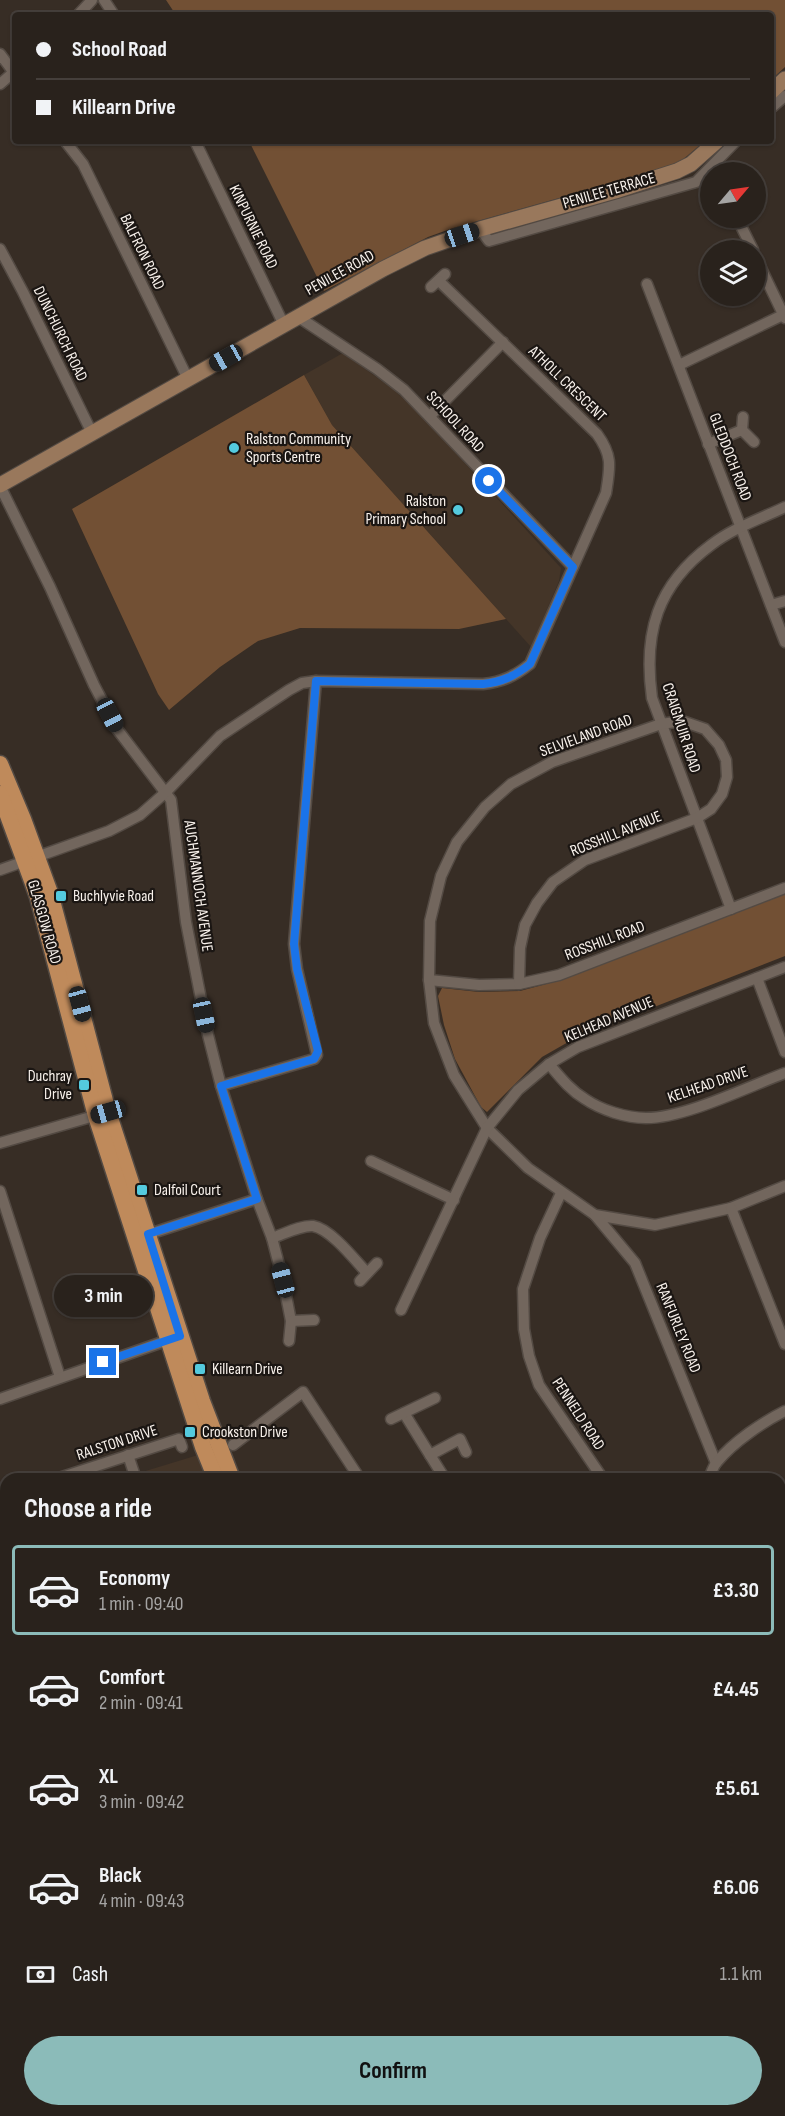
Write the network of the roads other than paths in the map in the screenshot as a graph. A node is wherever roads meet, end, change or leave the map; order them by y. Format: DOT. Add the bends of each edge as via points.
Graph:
graph roads {
  1 [pos="92,0"];
  2 [pos="81,12"];
  3 [pos="0,54"];
  4 [pos="12,68"];
  5 [pos="12,74"];
  6 [pos="785,79"];
  7 [pos="0,84"];
  8 [pos="774,89"];
  9 [pos="67,144"];
  10 [pos="196,144"];
  11 [pos="732,144"];
  12 [pos="713,158"];
  13 [pos="0,249"];
  14 [pos="766,279"];
  15 [pos="438,281"];
  16 [pos="646,284"];
  17 [pos="300,316"];
  18 [pos="784,316"];
  19 [pos="284,325"];
  20 [pos="502,342"];
  21 [pos="679,365"];
  22 [pos="188,379"];
  23 [pos="430,416"];
  24 [pos="743,417"];
  25 [pos="742,430"];
  26 [pos="92,433"];
  27 [pos="754,442"];
  28 [pos="708,444"];
  29 [pos="0,486"];
  30 [pos="785,507"];
  31 [pos="741,527"];
  32 [pos="573,567"];
  33 [pos="785,601"];
  34 [pos="771,605"];
  35 [pos="785,642"];
  36 [pos="316,681"];
  37 [pos="661,724"];
  38 [pos="0,764"];
  39 [pos="166,792"];
  40 [pos="0,794"];
  41 [pos="13,810"];
  42 [pos="697,818"];
  43 [pos="31,859"];
  44 [pos="0,870"];
  45 [pos="785,888"];
  46 [pos="731,909"];
  47 [pos="785,967"];
  48 [pos="757,978"];
  49 [pos="429,980"];
  50 [pos="519,984"];
  51 [pos="785,1052"];
  52 [pos="549,1064"];
  53 [pos="785,1073"];
  54 [pos="221,1086"];
  55 [pos="102,1114"];
  56 [pos="487,1128"];
  57 [pos="0,1143"];
  58 [pos="370,1161"];
  59 [pos="785,1186"];
  60 [pos="0,1191"];
  61 [pos="561,1192"];
  62 [pos="257,1199"];
  63 [pos="454,1200"];
  64 [pos="731,1208"];
  65 [pos="595,1215"];
  66 [pos="142,1236"];
  67 [pos="272,1238"];
  68 [pos="377,1263"];
  69 [pos="401,1310"];
  70 [pos="314,1320"];
  71 [pos="291,1321"];
  72 [pos="174,1338"];
  73 [pos="289,1341"];
  74 [pos="785,1344"];
  75 [pos="60,1377"];
  76 [pos="435,1398"];
  77 [pos="0,1399"];
  78 [pos="785,1410"];
  79 [pos="404,1413"];
  80 [pos="391,1419"];
  81 [pos="182,1447"];
  82 [pos="466,1452"];
  83 [pos="128,1455"];
  84 [pos="430,1455"];
  85 [pos="220,1461"];
  86 [pos="716,1463"];
  87 [pos="74,1473"];
  88 [pos="134,1473"];
  89 [pos="356,1473"];
  90 [pos="441,1473"];
  91 [pos="599,1473"];
  92 [pos="712,1473"];
  1 -- 2 [label="street"];
  3 -- 4 [label="street"];
  5 -- 7 [label="street"];
  6 -- 8 [label="street"];
  9 -- 22 [label="street, BALFRON ROAD" via="82,164"];
  10 -- 19 [label="street, KINPURNIE ROAD"];
  11 -- 12 [label="street"];
  12 -- 17 [label="street, PENILEE ROAD" via="425,248"];
  13 -- 26 [label="street, DUNCHURCH ROAD"];
  14 -- 18 [label="street"];
  15 -- 20 [label="street, ATHOLL CRESCENT"];
  16 -- 21 [label="street, GLEDDOCH ROAD"];
  17 -- 19 [label="street, PENILEE ROAD"];
  17 -- 23 [label="street, SCHOOL ROAD" via="377,369"];
  18 -- 21 [label="street"];
  19 -- 22 [label="street, PENILEE ROAD"];
  20 -- 23 [label="street"];
  20 -- 32 [label="street, ATHOLL CRESCENT" via="607,447 610,464 606,493"];
  21 -- 28 [label="street, GLEDDOCH ROAD"];
  22 -- 26 [label="street, PENILEE ROAD"];
  23 -- 32 [label="street, SCHOOL ROAD"];
  24 -- 25 [label="street"];
  25 -- 27 [label="street"];
  25 -- 28 [label="street"];
  26 -- 29 [label="street, PENILEE ROAD"];
  28 -- 31 [label="street, GLEDDOCH ROAD"];
  29 -- 39 [label="street, AUCHMANNOCH AVENUE" via="117,729"];
  30 -- 31 [label="street, CRAIGMUIR ROAD"];
  31 -- 34 [label="street, GLEDDOCH ROAD"];
  31 -- 37 [label="street, CRAIGMUIR ROAD" via="695,559 665,596 656,615 648,670"];
  32 -- 36 [label="street" via="530,664 516,675 483,684"];
  33 -- 34 [label="street"];
  34 -- 35 [label="street, GLEDDOCH ROAD"];
  36 -- 39 [label="street" via="289,690 220,736"];
  36 -- 54 [label="street" via="294,944 318,1051 314,1059"];
  37 -- 42 [label="street, CRAIGMUIR ROAD"];
  37 -- 42 [label="street, SELVIELAND ROAD" via="682,721 705,729 719,744 726,760 722,794"];
  37 -- 49 [label="street, SELVIELAND ROAD" via="552,762 511,784 485,807 457,842 441,876 430,921"];
  38 -- 41 [label="main road, GLASGOW ROAD"];
  39 -- 43 [label="street" via="140,815 118,827"];
  39 -- 54 [label="street, AUCHMANNOCH AVENUE" via="171,800 195,975"];
  40 -- 41 [label="main road, GLASGOW ROAD"];
  41 -- 43 [label="main road, GLASGOW ROAD"];
  42 -- 46 [label="street, CRAIGMUIR ROAD"];
  42 -- 50 [label="street, ROSSHILL AVENUE" via="585,860 553,882 525,925"];
  43 -- 44 [label="street"];
  43 -- 55 [label="main road, GLASGOW ROAD" via="57,918"];
  45 -- 46 [label="street, ROSSHILL ROAD"];
  46 -- 50 [label="street, ROSSHILL ROAD" via="560,975"];
  47 -- 48 [label="street, KELHEAD AVENUE"];
  48 -- 51 [label="street"];
  48 -- 52 [label="street, KELHEAD AVENUE" via="578,1047"];
  49 -- 50 [label="street, ROSSHILL ROAD"];
  49 -- 56 [label="street, SELVIELAND ROAD" via="434,1023 454,1075"];
  52 -- 53 [label="street, KELHEAD DRIVE" via="586,1100 606,1110 645,1118 683,1112"];
  52 -- 56 [label="street, KELHEAD AVENUE" via="518,1090"];
  54 -- 62 [label="street, AUCHMANNOCH AVENUE"];
  55 -- 57 [label="street"];
  55 -- 66 [label="main road, GLASGOW ROAD"];
  56 -- 61 [label="street, SELVIELAND ROAD" via="528,1168"];
  56 -- 63 [label="street, KELHEAD AVENUE"];
  58 -- 63 [label="street"];
  59 -- 64 [label="street"];
  60 -- 75 [label="street"];
  61 -- 65 [label="street, SELVIELAND ROAD"];
  61 -- 91 [label="street, PENNELD ROAD" via="523,1289 524,1329 539,1385"];
  62 -- 66 [label="street"];
  62 -- 67 [label="street, AUCHMANNOCH AVENUE"];
  63 -- 69 [label="street, KELHEAD AVENUE"];
  64 -- 65 [label="street" via="655,1225"];
  64 -- 74 [label="street"];
  65 -- 86 [label="street, RANFURLEY ROAD" via="635,1263"];
  66 -- 72 [label="main road, GLASGOW ROAD"];
  67 -- 68 [label="street" via="313,1226 332,1237 364,1277"];
  67 -- 71 [label="street, AUCHMANNOCH AVENUE"];
  70 -- 71 [label="street"];
  71 -- 73 [label="street, AUCHMANNOCH AVENUE"];
  72 -- 75 [label="street"];
  72 -- 85 [label="main road, GLASGOW ROAD"];
  75 -- 77 [label="street"];
  76 -- 79 [label="street"];
  78 -- 86 [label="street"];
  79 -- 80 [label="street"];
  79 -- 84 [label="street"];
  81 -- 83 [label="street, RALSTON DRIVE" via="179,1439"];
  82 -- 84 [label="street" via="460,1439"];
  83 -- 87 [label="street, RALSTON DRIVE"];
  83 -- 88 [label="street"];
  84 -- 90 [label="street"];
  85 -- 89 [label="street" via="303,1392"];
  86 -- 92 [label="street"];
}
